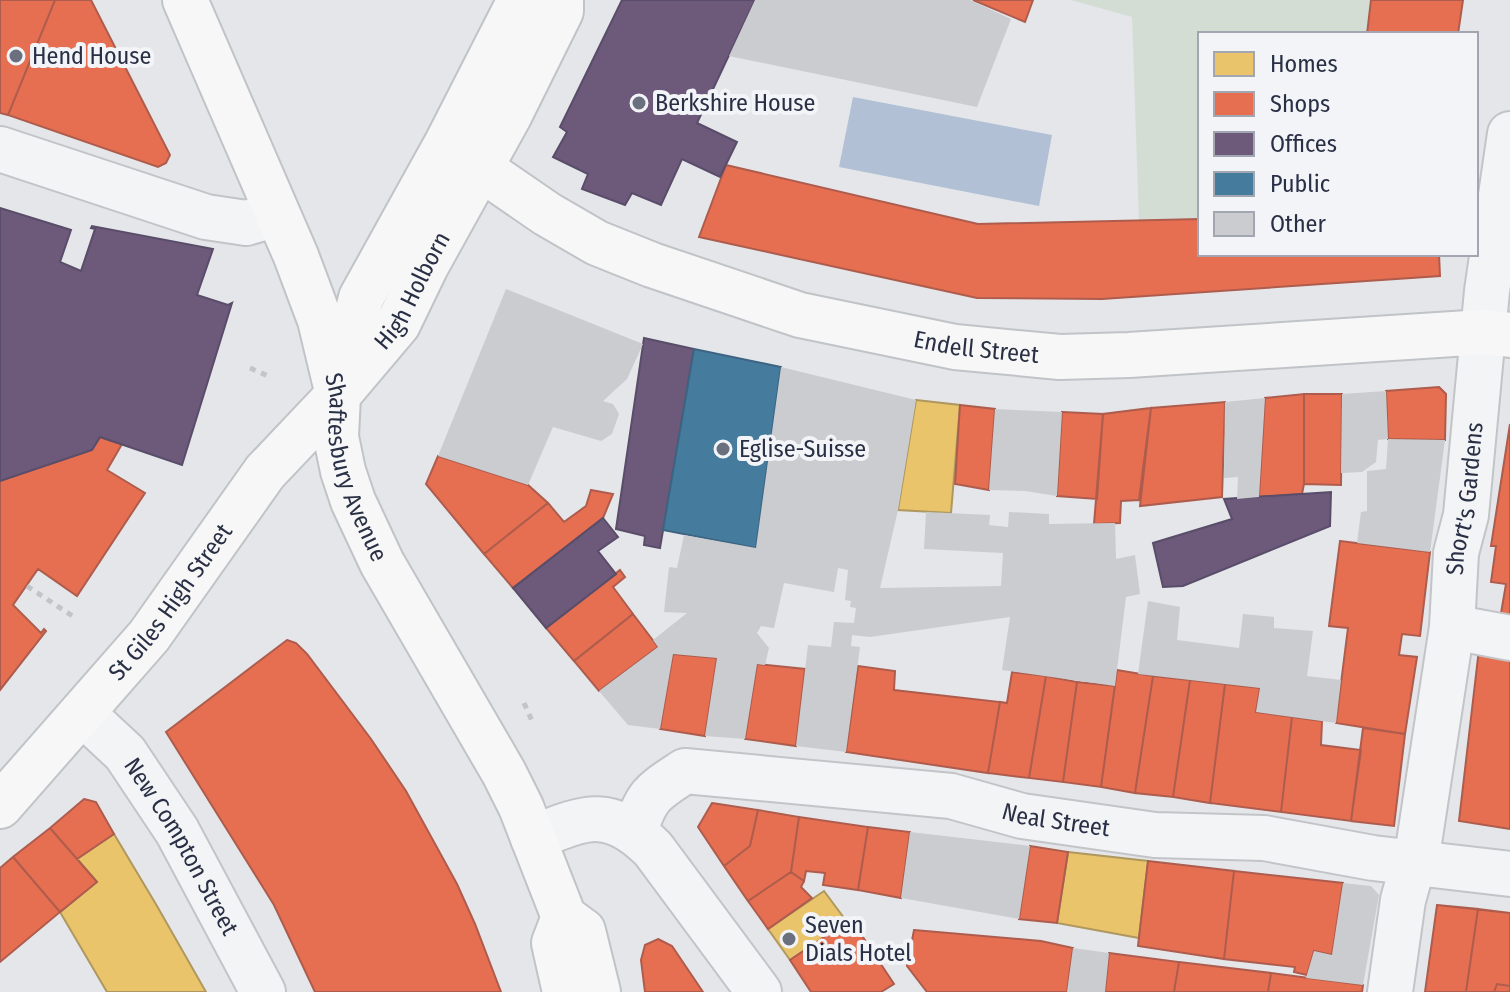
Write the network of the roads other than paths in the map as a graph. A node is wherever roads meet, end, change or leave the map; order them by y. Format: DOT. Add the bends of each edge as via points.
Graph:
graph roads {
  1 [pos="185,0"];
  2 [pos="520,0"];
  3 [pos="561,0"];
  4 [pos="1510,134"];
  5 [pos="0,149"];
  6 [pos="455,157"];
  7 [pos="277,214"];
  8 [pos="1497,334"];
  9 [pos="338,395"];
  10 [pos="1452,627"];
  11 [pos="1510,638"];
  12 [pos="82,713"];
  13 [pos="0,806"];
  14 [pos="635,831"];
  15 [pos="533,838"];
  16 [pos="1413,862"];
  17 [pos="1510,874"];
  18 [pos="564,917"];
  19 [pos="263,992"];
  20 [pos="565,992"];
  21 [pos="598,992"];
  22 [pos="759,992"];
  23 [pos="1390,992"];
  1 -- 7 [label="main road, Shaftesbury Avenue"];
  2 -- 6 [label="main road, High Holborn"];
  3 -- 6 [label="main road, High Holborn" via="561,11"];
  4 -- 8 [label="street, Short's Gardens" via="1489,278"];
  5 -- 7 [label="street" via="206,217 246,223"];
  6 -- 8 [label="main road, Endell Street" via="597,243 652,265 800,315 955,347 1060,357"];
  6 -- 9 [label="main road, High Holborn" via="361,298"];
  7 -- 9 [label="main road, Shaftesbury Avenue" via="320,320"];
  8 -- 10 [label="street, Short's Gardens" via="1456,553"];
  9 -- 12 [label="main road, St Giles High Street" via="265,472 149,636"];
  9 -- 15 [label="main road, Shaftesbury Avenue" via="340,460 363,522 504,773"];
  10 -- 11 [label="street"];
  10 -- 16 [label="street, Short's Gardens"];
  12 -- 13 [label="main road, St Giles High Street"];
  12 -- 19 [label="street, New Compton Street" via="125,753 177,831"];
  14 -- 15 [label="street" via="617,822 581,819"];
  14 -- 16 [label="street, Neal Street" via="653,792 685,771 951,796 1022,816 1081,825 1155,835 1264,838"];
  14 -- 22 [label="street"];
  15 -- 18 [label="main road, Shaftesbury Avenue"];
  16 -- 17 [label="street, Neal Street"];
  16 -- 23 [label="street, Short's Gardens"];
  18 -- 20 [label="main road" via="554,943"];
  18 -- 21 [label="main road, Shaftesbury Avenue" via="583,931"];
}
